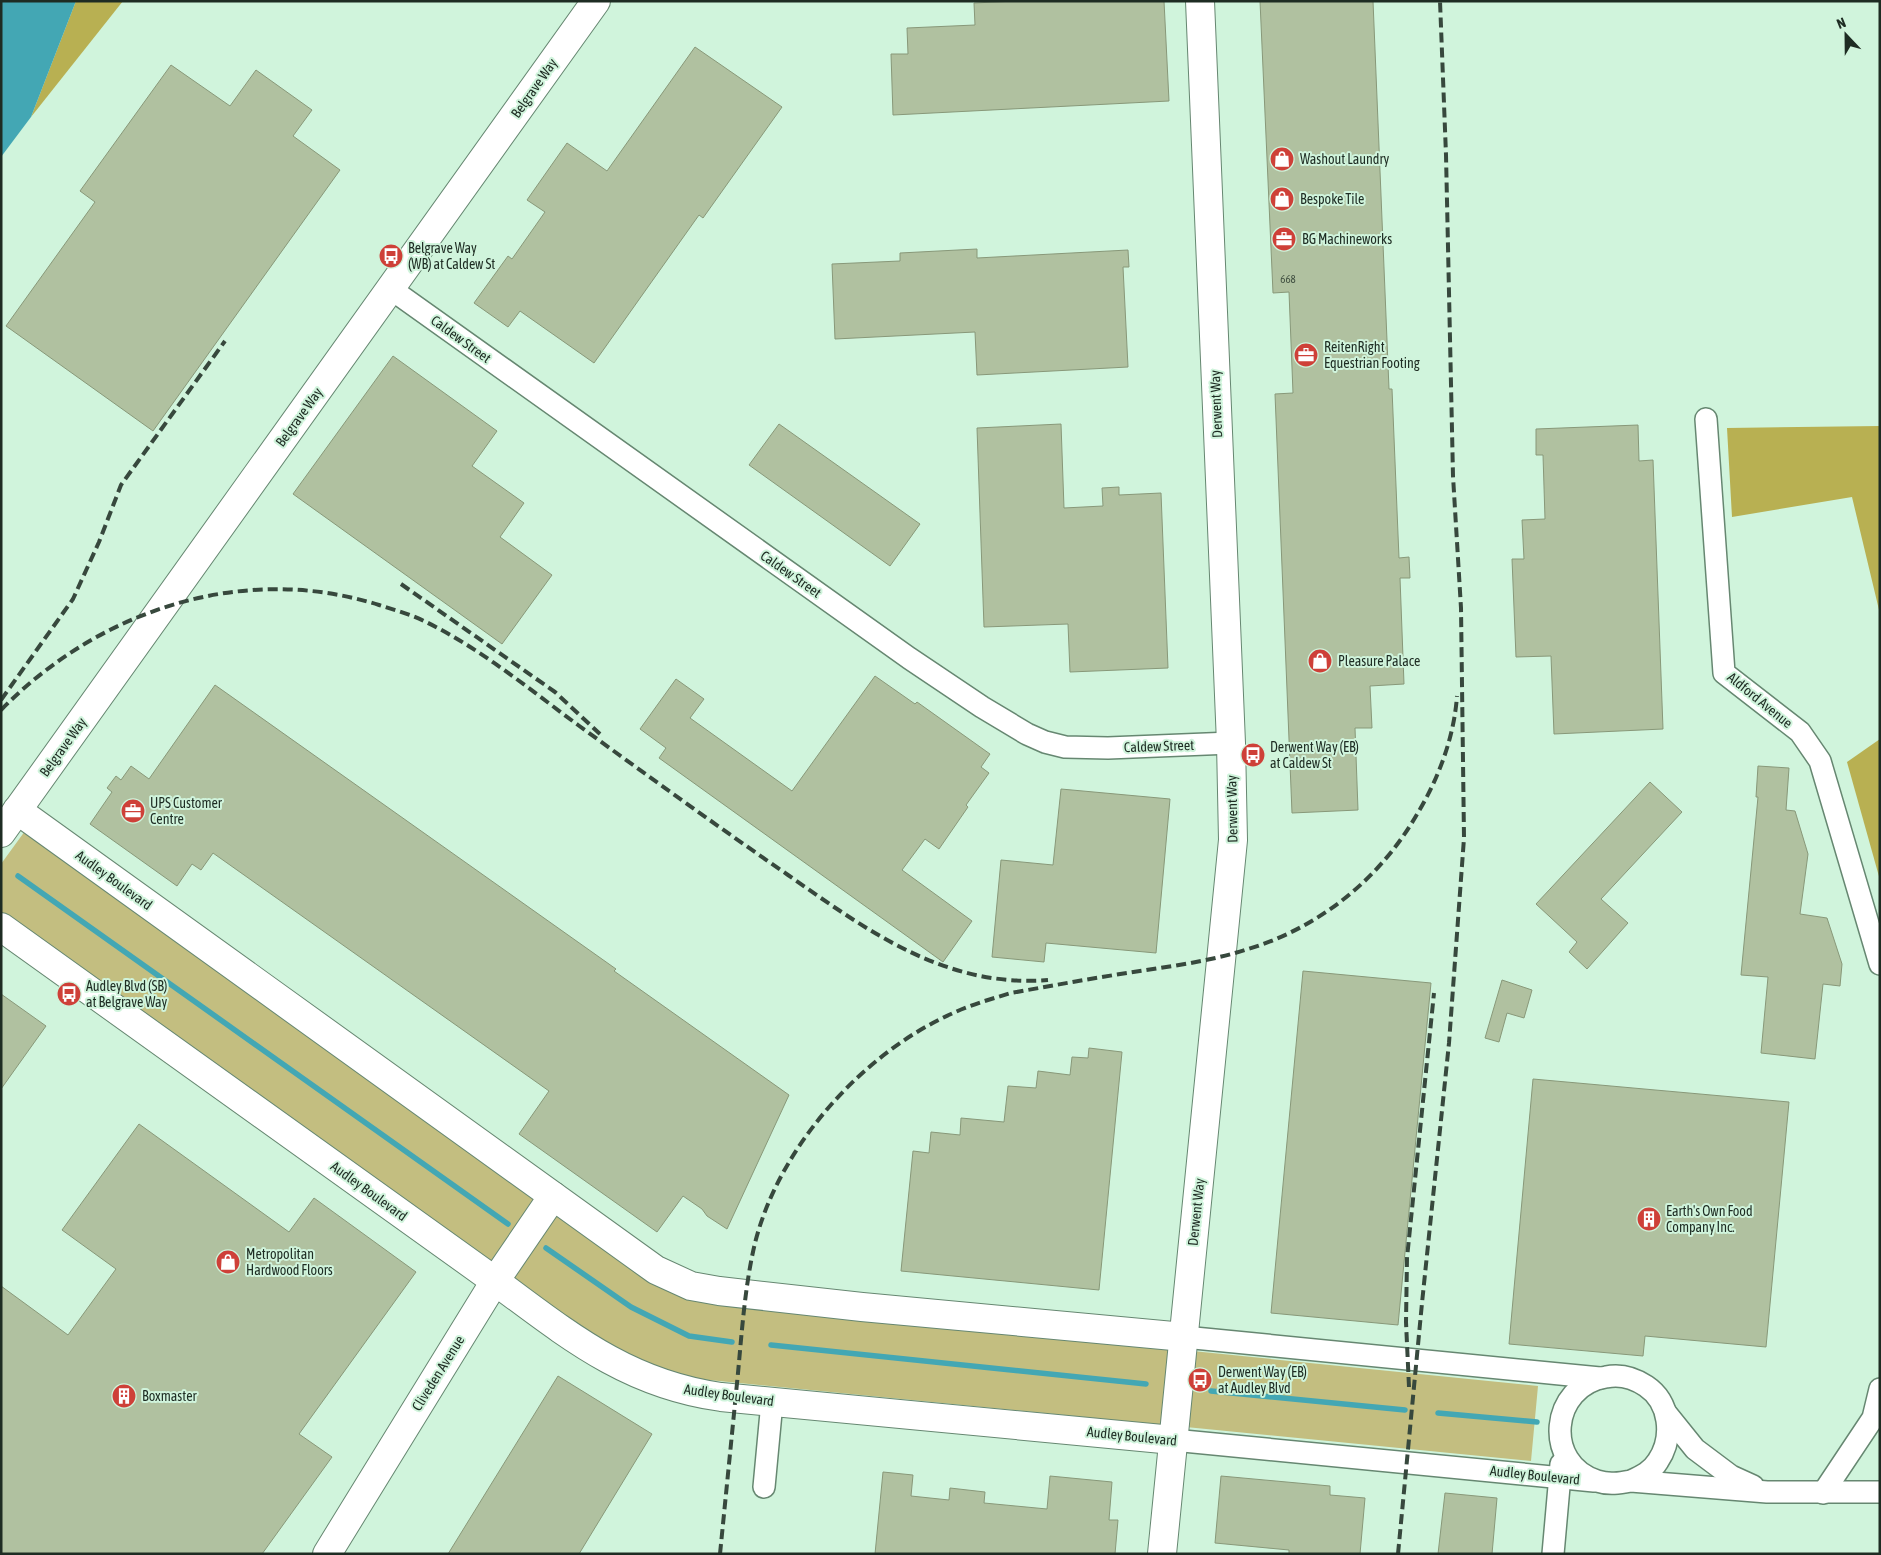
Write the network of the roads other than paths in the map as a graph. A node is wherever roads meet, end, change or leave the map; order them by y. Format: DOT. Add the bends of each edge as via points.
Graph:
graph roads {
  1 [pos="596,1"];
  2 [pos="1200,1"];
  3 [pos="391,288"];
  4 [pos="1706,419"];
  5 [pos="1231,743"];
  6 [pos="17,810"];
  7 [pos="1,833"];
  8 [pos="1,927"];
  9 [pos="1880,964"];
  10 [pos="553,1196"];
  11 [pos="495,1280"];
  12 [pos="1184,1336"];
  13 [pos="1600,1378"];
  14 [pos="1880,1389"];
  15 [pos="772,1402"];
  16 [pos="1666,1414"];
  17 [pos="1174,1440"];
  18 [pos="1562,1447"];
  19 [pos="1560,1477"];
  20 [pos="1631,1481"];
  21 [pos="1598,1482"];
  22 [pos="764,1487"];
  23 [pos="1767,1492"];
  24 [pos="1880,1492"];
  25 [pos="1823,1493"];
  26 [pos="327,1554"];
  27 [pos="1162,1554"];
  28 [pos="1553,1554"];
  1 -- 3 [label="street, Belgrave Way"];
  2 -- 5 [label="street, Derwent Way"];
  3 -- 5 [label="street, Caldew Street" via="909,658 1027,734 1065,748"];
  3 -- 6 [label="street, Belgrave Way"];
  4 -- 9 [label="street, Aldford Avenue" via="1724,673 1800,732 1820,761"];
  5 -- 12 [label="street, Derwent Way" via="1233,840"];
  6 -- 7 [label="street, Belgrave Way"];
  6 -- 10 [label="street, Audley Boulevard"];
  8 -- 11 [label="street, Audley Boulevard"];
  10 -- 11 [label="street, Cliveden Avenue"];
  10 -- 12 [label="street, Audley Boulevard" via="656,1270 691,1286 844,1305"];
  11 -- 15 [label="street, Audley Boulevard" via="568,1335 636,1374 706,1395"];
  11 -- 26 [label="street, Cliveden Avenue"];
  12 -- 13 [label="street, Audley Boulevard"];
  12 -- 17 [label="street, Derwent Way"];
  13 -- 16 [label="street" via="1614,1375 1631,1378 1646,1386 1658,1398"];
  13 -- 18 [label="street" via="1582,1386 1570,1398 1562,1413 1559,1430"];
  14 -- 25 [label="street" via="1873,1418"];
  15 -- 17 [label="street, Audley Boulevard"];
  15 -- 22 [label="street"];
  16 -- 20 [label="street" via="1666,1447 1646,1474"];
  16 -- 23 [label="street" via="1695,1449 1731,1476"];
  17 -- 19 [label="street, Audley Boulevard"];
  17 -- 27 [label="street, Derwent Way"];
  18 -- 19 [label="street"];
  18 -- 21 [label="street" via="1582,1474"];
  19 -- 21 [label="street, Audley Boulevard"];
  19 -- 28 [label="street"];
  20 -- 21 [label="street"];
  20 -- 23 [label="street"];
  23 -- 25 [label="street"];
  24 -- 25 [label="street"];
}
